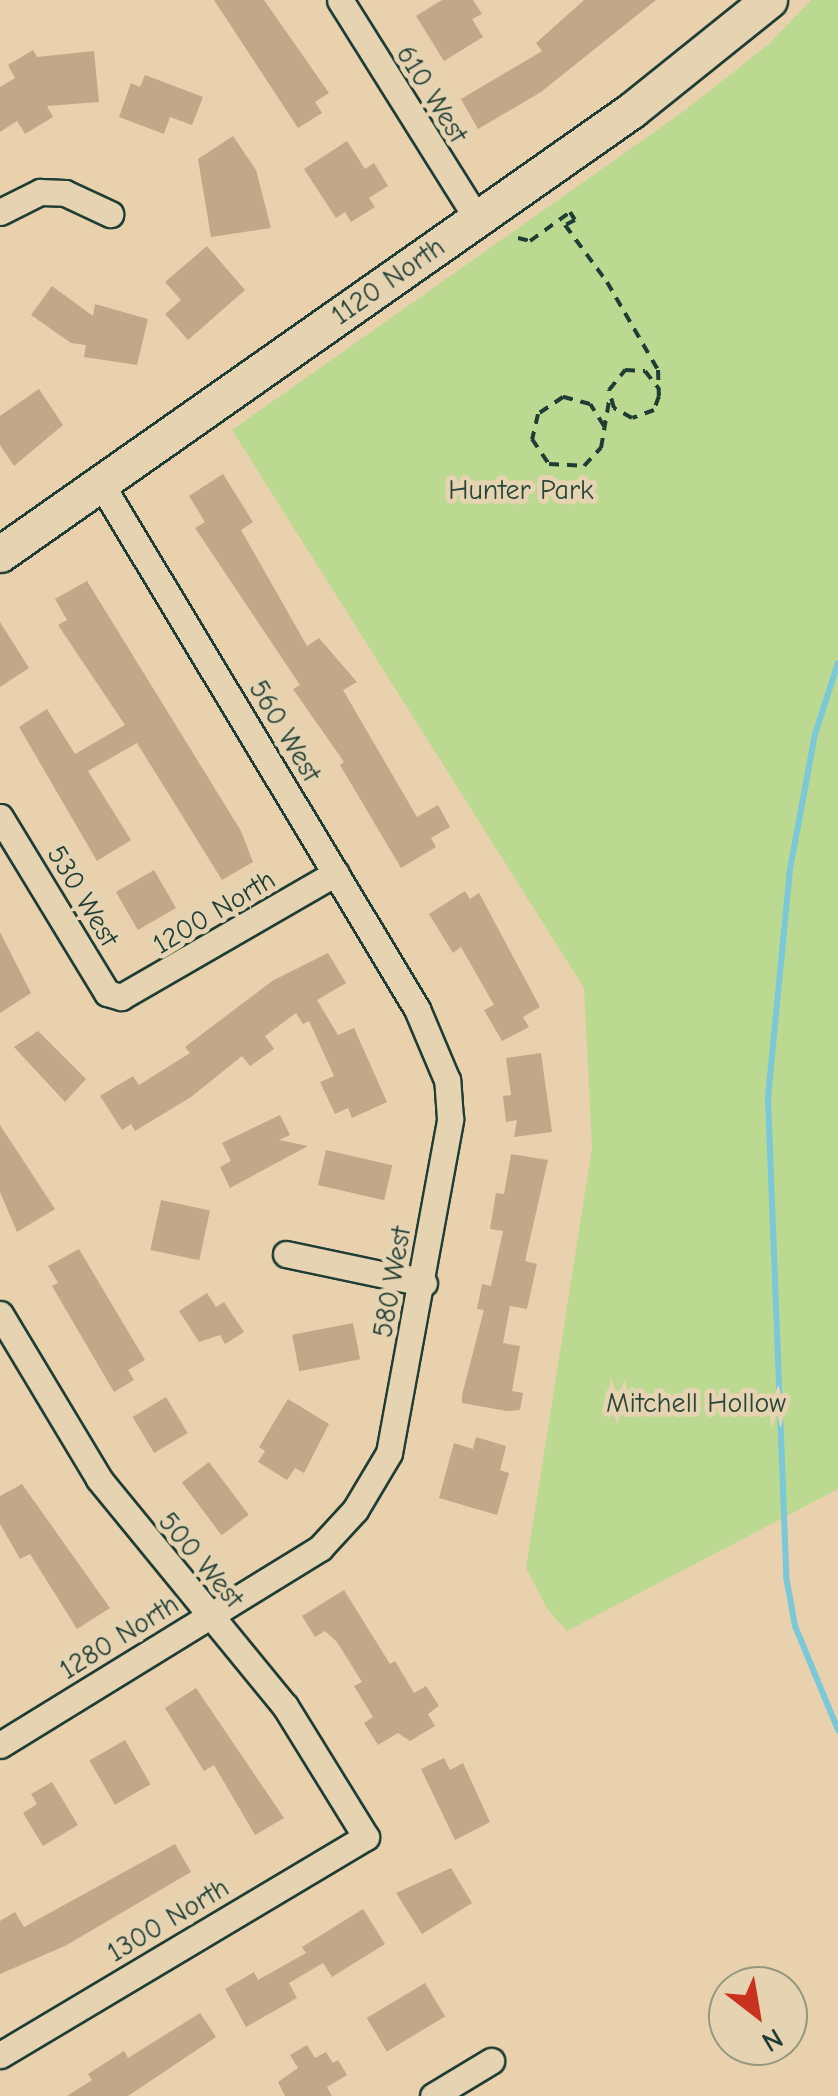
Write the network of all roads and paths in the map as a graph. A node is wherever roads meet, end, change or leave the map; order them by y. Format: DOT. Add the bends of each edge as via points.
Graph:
graph roads {
  1 [pos="341,0"];
  2 [pos="769,0"];
  3 [pos="0,212"];
  4 [pos="110,214"];
  5 [pos="477,218"];
  6 [pos="518,238"];
  7 [pos="659,389"];
  8 [pos="610,397"];
  9 [pos="604,426"];
  10 [pos="101,484"];
  11 [pos="0,554"];
  12 [pos="0,817"];
  13 [pos="336,873"];
  14 [pos="121,997"];
  15 [pos="417,1009"];
  16 [pos="286,1254"];
  17 [pos="424,1283"];
  18 [pos="0,1314"];
  19 [pos="320,1548"];
  20 [pos="209,1616"];
  21 [pos="0,1745"];
  22 [pos="366,1837"];
  23 [pos="0,2055"];
  24 [pos="491,2061"];
  25 [pos="433,2096"];
  1 -- 5 [label="street, 610 West"];
  2 -- 5 [label="street, 1120 North" via="699,61"];
  3 -- 4 [label="street" via="40,192 64,192"];
  5 -- 10 [label="street, 1120 North"];
  6 -- 7 [label="path" via="530,241 570,212 575,220 565,226 608,282 658,370"];
  7 -- 8 [label="path" via="650,374 631,368 615,378"];
  7 -- 8 [label="path" via="654,410 640,418 622,415"];
  8 -- 9 [label="path"];
  9 -- 9 [label="path" via="601,448 576,468 549,464 532,439 538,414 563,397 590,404"];
  10 -- 11 [label="street, 1120 North"];
  10 -- 13 [label="street, 560 West"];
  12 -- 14 [label="street, 530 West" via="107,993"];
  13 -- 14 [label="street, 1200 North"];
  13 -- 15 [label="street, 560 West"];
  15 -- 17 [label="street, 580 West" via="447,1080 450,1118"];
  16 -- 17 [label="street"];
  17 -- 19 [label="street, 580 West" via="389,1454 356,1510"];
  18 -- 20 [label="street, 500 West" via="99,1479"];
  19 -- 20 [label="street, 1280 North"];
  20 -- 21 [label="street, 1280 North"];
  20 -- 22 [label="street, 500 West" via="302,1731"];
  22 -- 23 [label="street, 1300 North"];
  24 -- 25 [label="street"];
}
